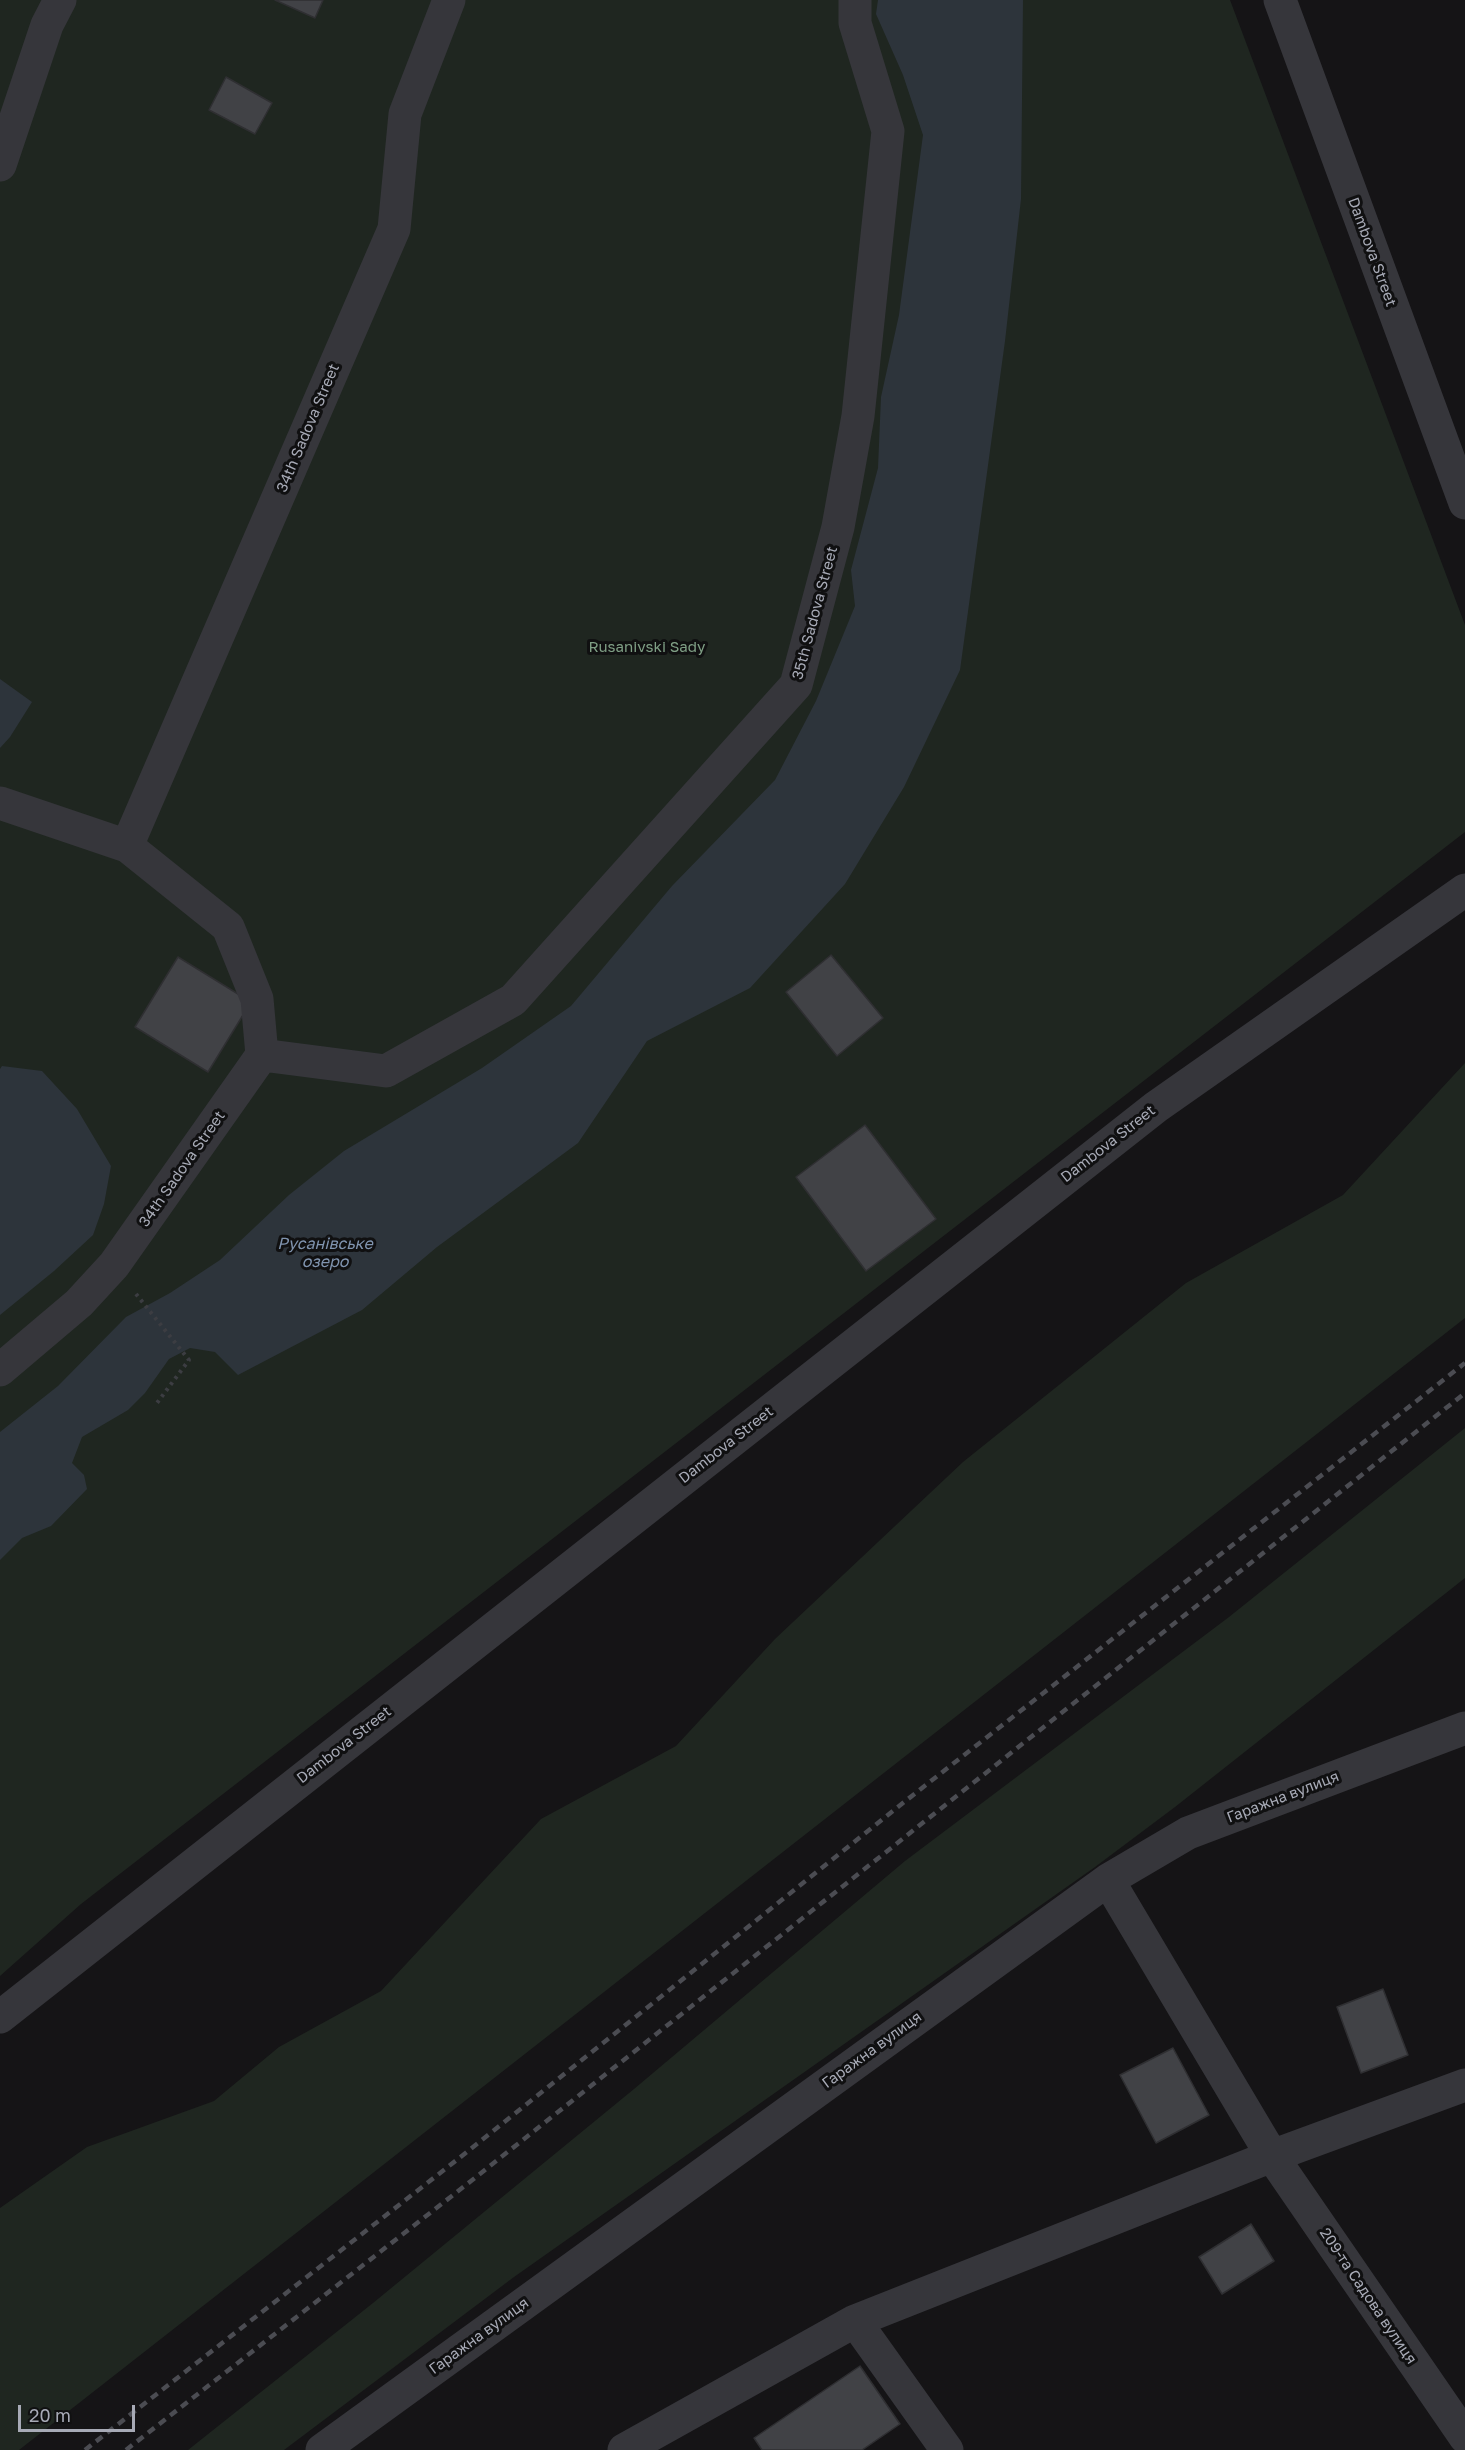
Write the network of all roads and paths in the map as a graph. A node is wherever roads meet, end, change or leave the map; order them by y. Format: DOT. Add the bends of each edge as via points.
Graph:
graph roads {
  1 [pos="60,0"];
  2 [pos="449,0"];
  3 [pos="855,0"];
  4 [pos="1280,0"];
  5 [pos="0,165"];
  6 [pos="1465,503"];
  7 [pos="0,803"];
  8 [pos="127,846"];
  9 [pos="1465,890"];
  10 [pos="262,1055"];
  11 [pos="140,1298"];
  12 [pos="0,1370"];
  13 [pos="157,1403"];
  14 [pos="1465,1728"];
  15 [pos="1108,1880"];
  16 [pos="0,2016"];
  17 [pos="1465,2085"];
  18 [pos="1272,2156"];
  19 [pos="855,2321"];
  20 [pos="1465,2437"];
  21 [pos="322,2450"];
  22 [pos="624,2450"];
  23 [pos="947,2450"];
  1 -- 5 [label="street" via="47,25"];
  2 -- 8 [label="street, 34th Sadova Street" via="405,114 394,229"];
  3 -- 10 [label="street, 35th Sadova Street" via="855,23 888,131 858,416 838,527 796,685 513,1000 386,1071"];
  4 -- 6 [label="street, Dambova Street"];
  7 -- 8 [label="street"];
  8 -- 10 [label="street" via="228,927 257,999"];
  9 -- 16 [label="street, Dambova Street" via="1156,1107"];
  10 -- 12 [label="street, 34th Sadova Street" via="114,1265 79,1303"];
  11 -- 13 [label="path" via="189,1360"];
  14 -- 15 [label="street, Гаражна вулиця" via="1188,1833"];
  15 -- 18 [label="street, 209-та Садова вулиця"];
  15 -- 21 [label="street, Гаражна вулиця"];
  17 -- 18 [label="street"];
  18 -- 19 [label="street"];
  18 -- 20 [label="street, 209-та Садова вулиця"];
  19 -- 22 [label="street"];
  19 -- 23 [label="street"];
}
